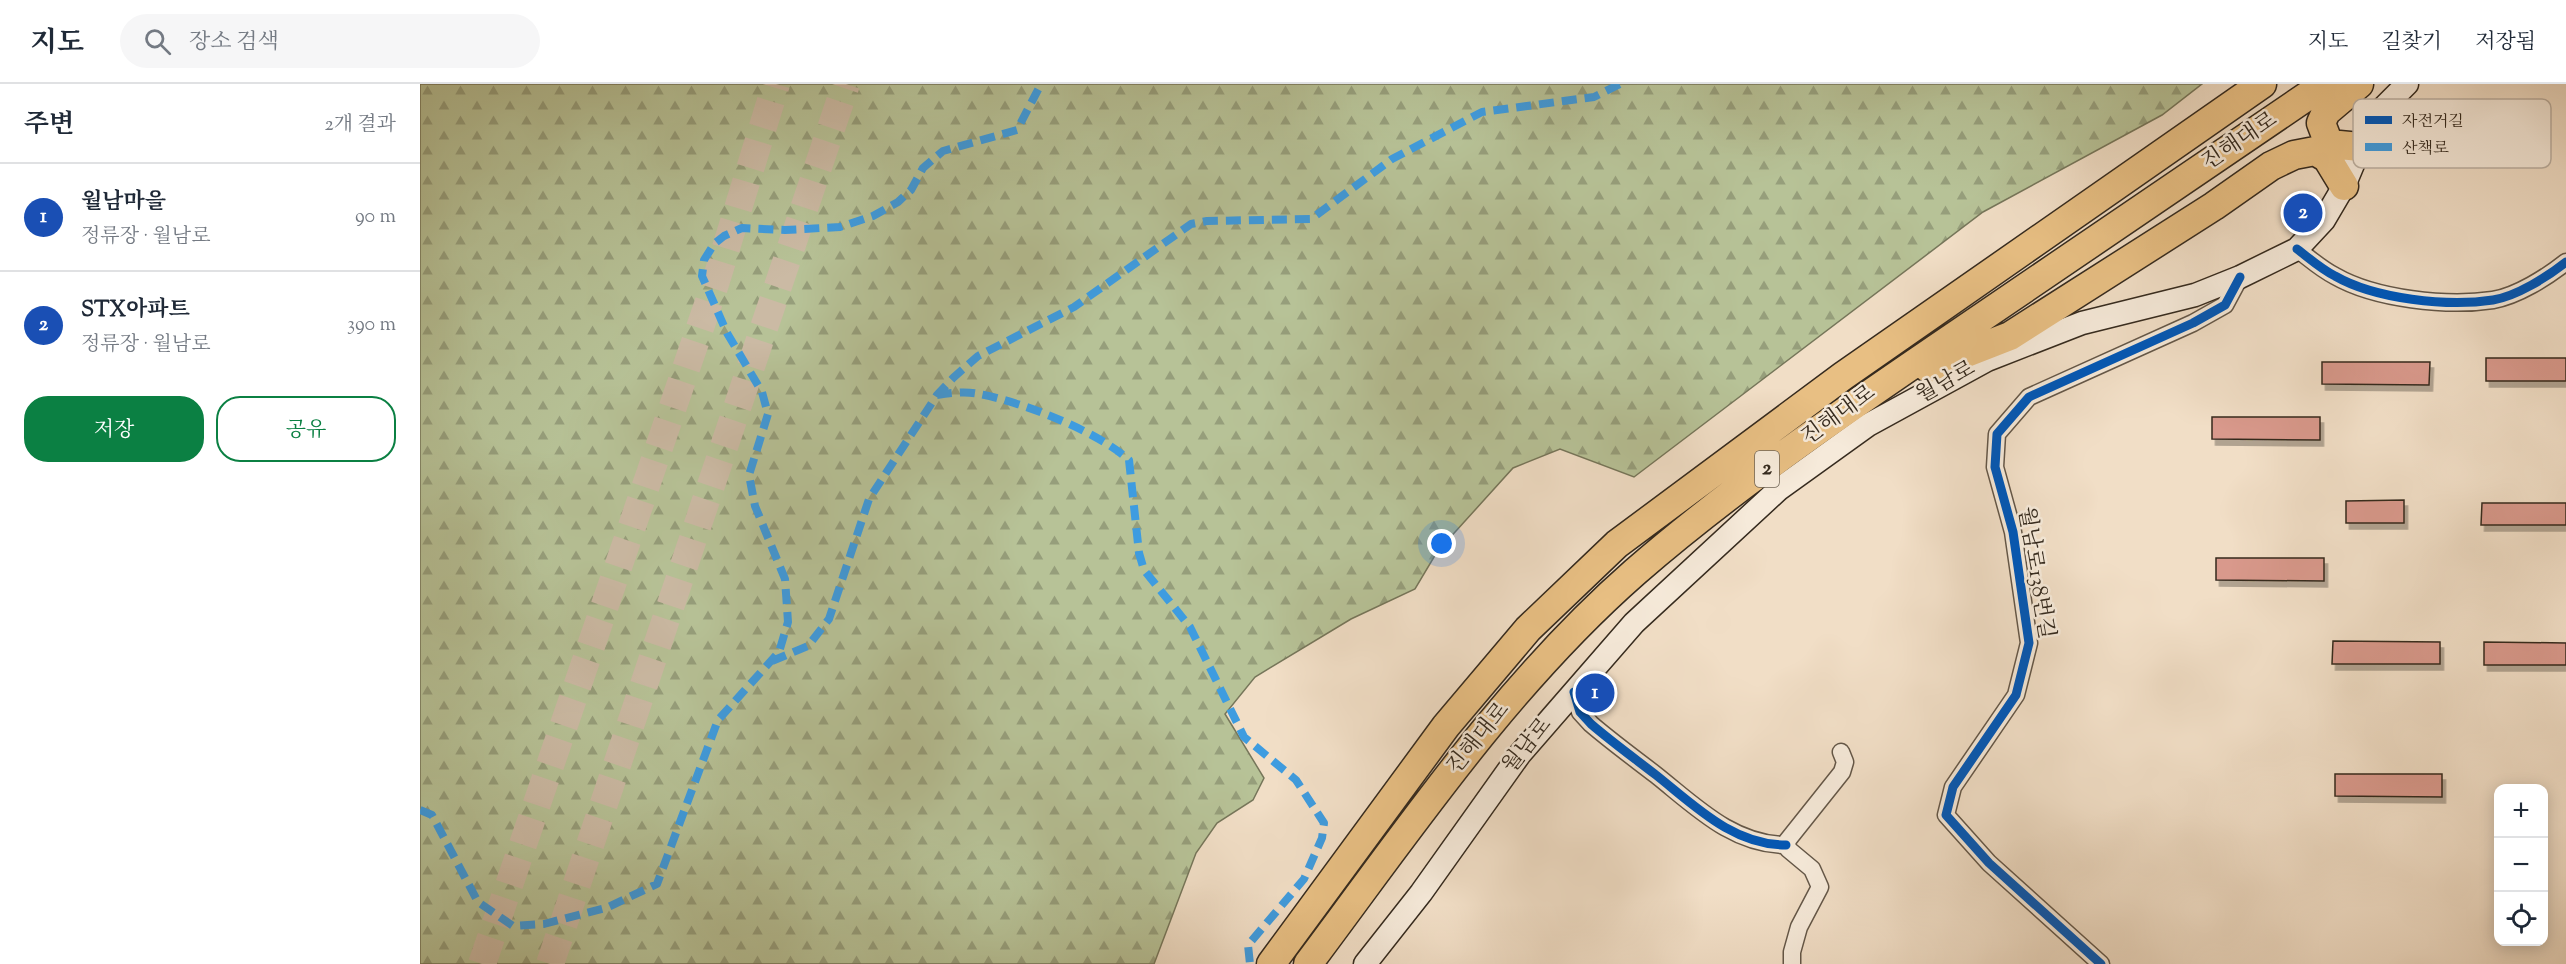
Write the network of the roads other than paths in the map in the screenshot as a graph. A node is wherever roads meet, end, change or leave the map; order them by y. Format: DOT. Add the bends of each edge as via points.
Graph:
graph roads {
  1 [pos="2262,84"];
  2 [pos="2325,84"];
  3 [pos="2359,84"];
  4 [pos="2407,84"];
  5 [pos="2392,99"];
  6 [pos="2353,146"];
  7 [pos="2353,164"];
  8 [pos="2344,186"];
  9 [pos="2297,249"];
  10 [pos="2566,262"];
  11 [pos="2240,277"];
  12 [pos="1881,386"];
  13 [pos="1574,692"];
  14 [pos="1841,752"];
  15 [pos="1786,845"];
  16 [pos="1271,964"];
  17 [pos="1308,964"];
  18 [pos="1365,964"];
  19 [pos="1792,964"];
  20 [pos="2101,964"];
  1 -- 16 [label="highway, 진해대로 / 2" via="1843,376 1617,544 1528,629 1446,726"];
  2 -- 12 [label="highway, 진해대로 / 2"];
  3 -- 6 [label="highway" via="2326,112 2321,123 2329,144"];
  4 -- 5 [label="main road, 월남로"];
  7 -- 8 [label="main road, 월남로"];
  8 -- 9 [label="main road, 월남로" via="2324,220"];
  8 -- 12 [label="highway" via="2327,158 2315,151 2294,155 2271,166 2010,336"];
  9 -- 10 [label="street" via="2334,276 2367,291 2442,302 2494,300 2545,279"];
  9 -- 11 [label="main road, 월남로"];
  11 -- 13 [label="main road, 월남로" via="2195,295 2082,323 1987,360 1868,425 1779,489 1634,623"];
  11 -- 20 [label="street, 월남로138번길" via="2224,305 2193,323 2029,397 1998,434 1995,467 2013,532 2029,643 2016,695 1953,787 1946,815 1989,863"];
  12 -- 17 [label="highway, 진해대로 / 2" via="1635,572 1549,656 1468,749"];
  13 -- 15 [label="street" via="1580,712 1591,724 1704,815 1750,839"];
  13 -- 18 [label="main road, 월남로" via="1520,753 1421,893"];
  14 -- 15 [label="street" via="1845,762 1842,772"];
  15 -- 19 [label="street" via="1812,869 1820,887 1799,927"];
}
